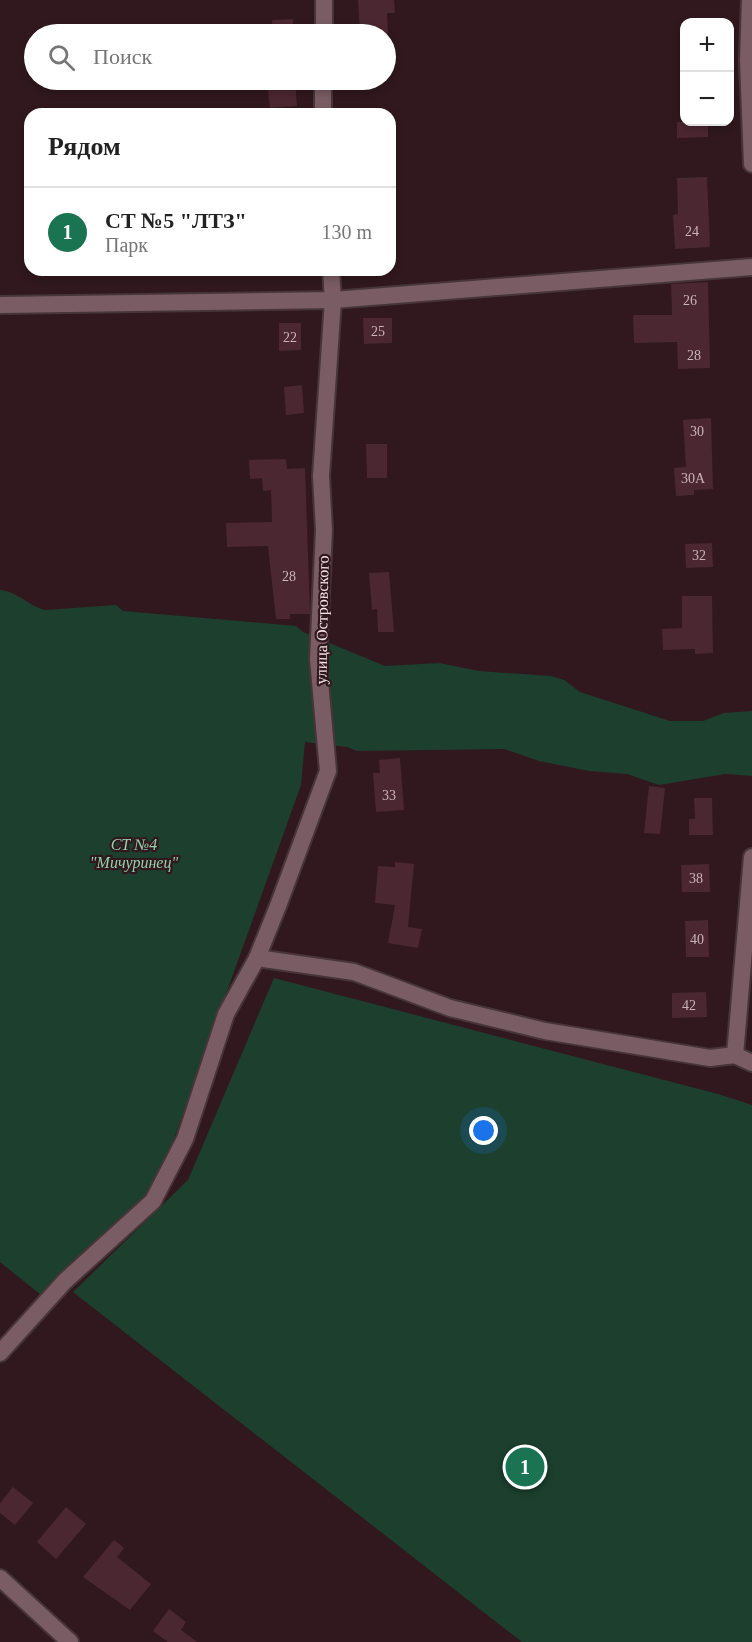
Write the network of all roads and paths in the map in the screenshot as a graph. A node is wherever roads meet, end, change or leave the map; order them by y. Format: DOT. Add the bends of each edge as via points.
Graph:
graph roads {
  1 [pos="324,0"];
  2 [pos="750,0"];
  3 [pos="324,24"];
  4 [pos="323,90"];
  5 [pos="323,108"];
  6 [pos="752,164"];
  7 [pos="752,267"];
  8 [pos="331,276"];
  9 [pos="333,300"];
  10 [pos="0,305"];
  11 [pos="752,857"];
  12 [pos="256,958"];
  13 [pos="735,1055"];
  14 [pos="752,1063"];
  15 [pos="0,1353"];
  16 [pos="0,1578"];
  17 [pos="66,1639"];
  1 -- 3 [label="street"];
  2 -- 6 [label="street"];
  4 -- 5 [label="street"];
  7 -- 9 [label="street"];
  8 -- 9 [label="street, улица Островского"];
  9 -- 10 [label="street"];
  9 -- 12 [label="street, улица Островского" via="321,476 324,530 318,659 328,771"];
  11 -- 13 [label="street"];
  12 -- 13 [label="street" via="354,972 450,1008 544,1031 710,1058"];
  12 -- 15 [label="street, улица Островского" via="226,1014 185,1139 153,1201 65,1281"];
  13 -- 14 [label="street"];
  16 -- 17 [label="street"];
}
